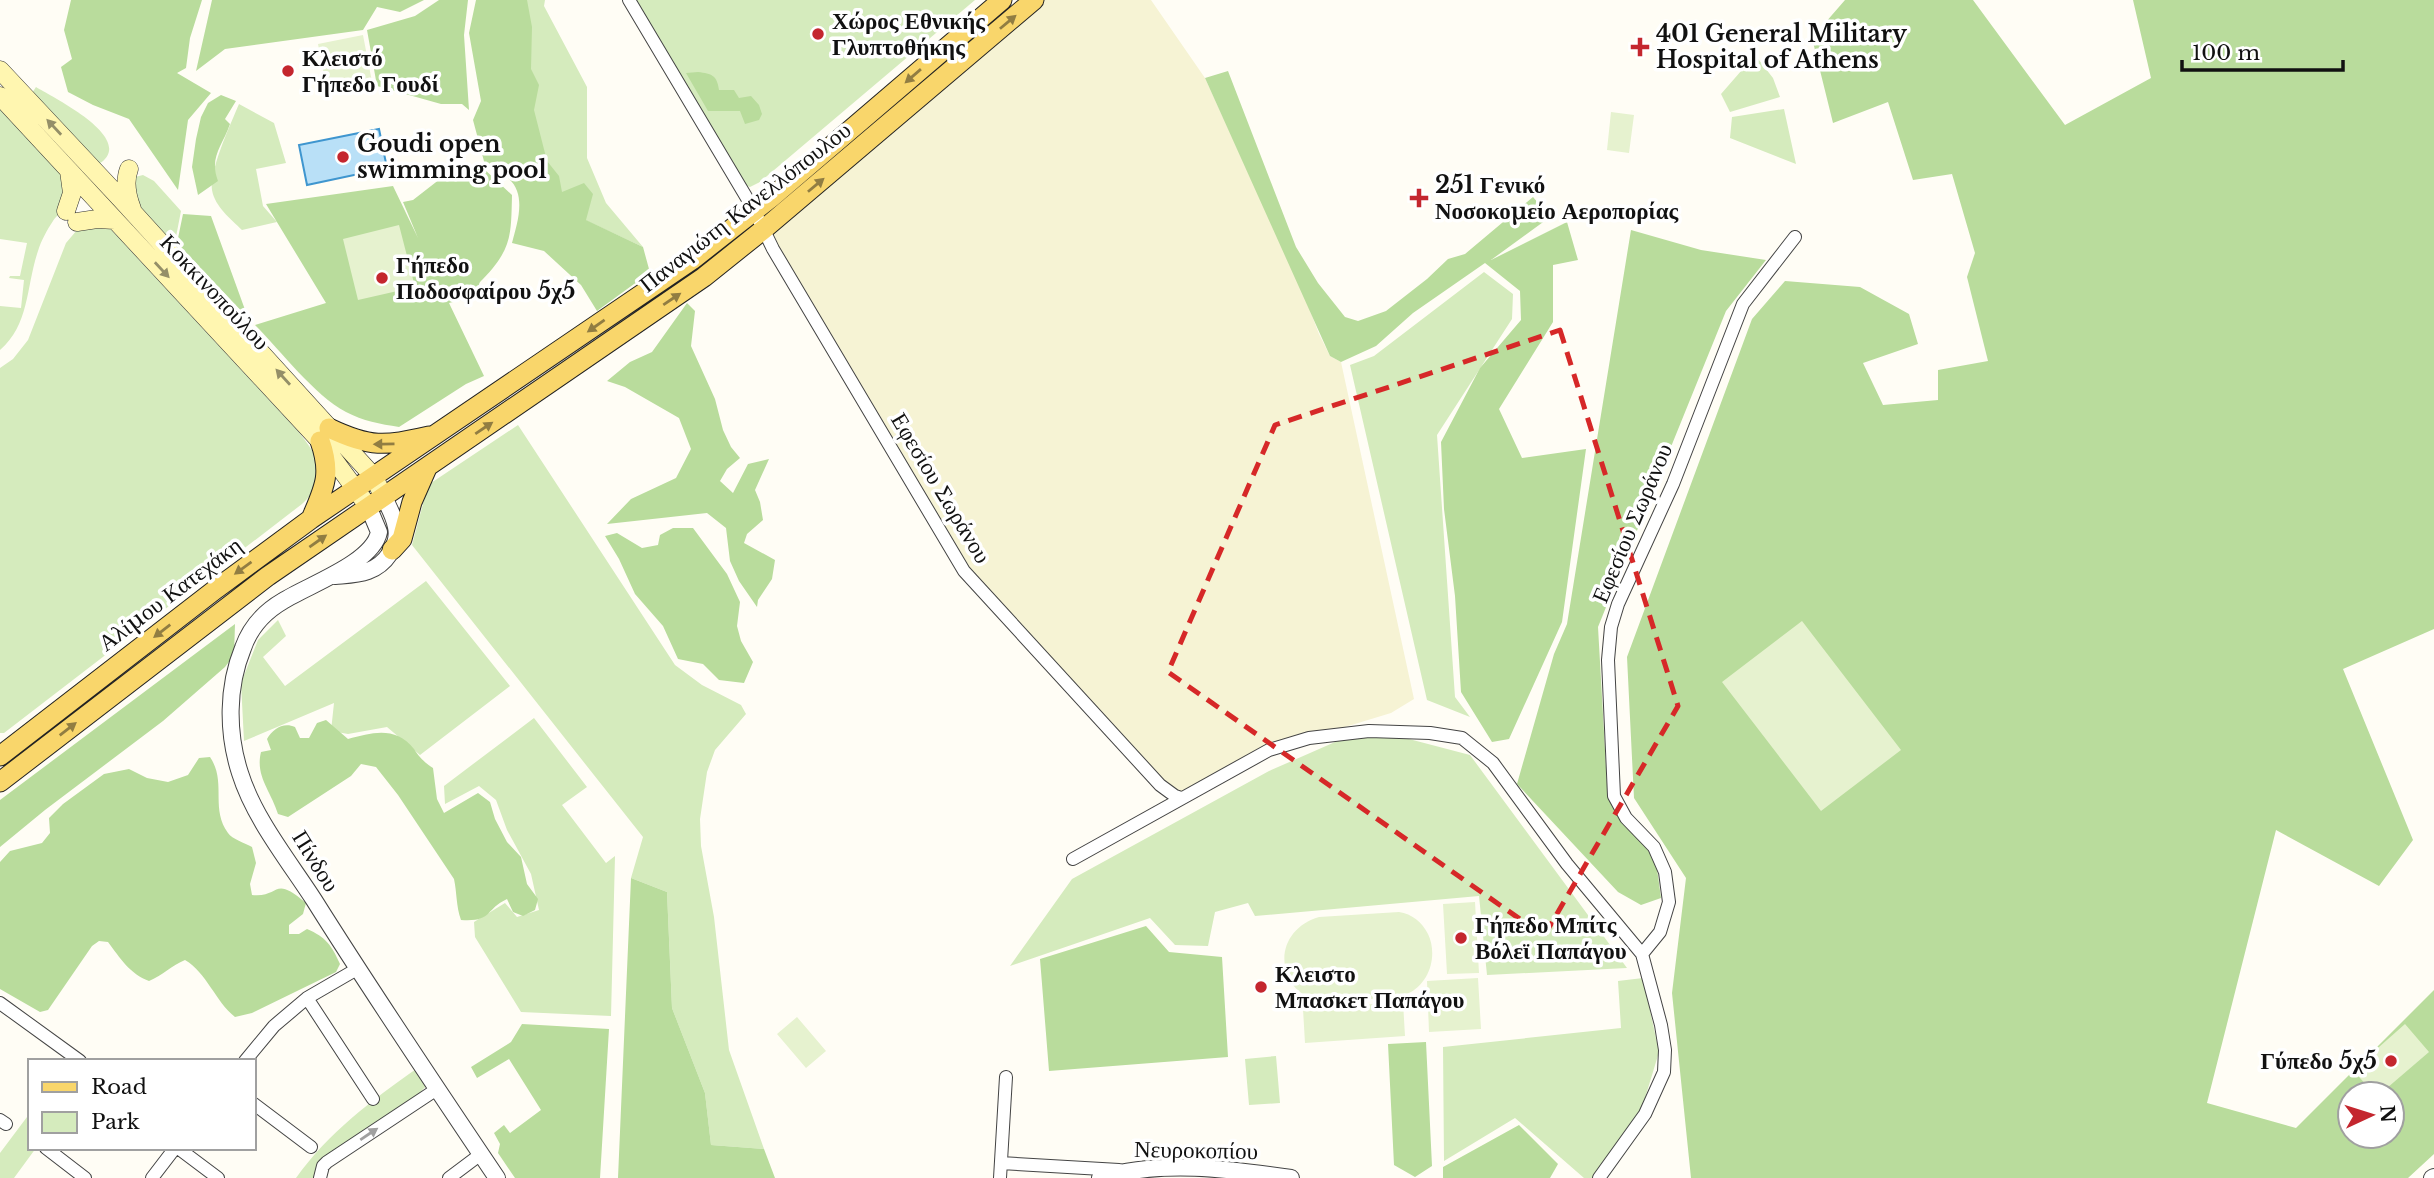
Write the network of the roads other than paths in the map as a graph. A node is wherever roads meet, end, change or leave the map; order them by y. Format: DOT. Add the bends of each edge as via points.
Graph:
graph roads {
  1 [pos="629,0"];
  2 [pos="1002,0"];
  3 [pos="1034,0"];
  4 [pos="0,70"];
  5 [pos="0,96"];
  6 [pos="129,169"];
  7 [pos="69,171"];
  8 [pos="754,211"];
  9 [pos="135,215"];
  10 [pos="115,220"];
  11 [pos="764,229"];
  12 [pos="1795,237"];
  13 [pos="440,433"];
  14 [pos="325,434"];
  15 [pos="428,467"];
  16 [pos="374,477"];
  17 [pos="356,489"];
  18 [pos="376,501"];
  19 [pos="311,519"];
  20 [pos="392,550"];
  21 [pos="335,576"];
  22 [pos="8,743"];
  23 [pos="0,756"];
  24 [pos="5,775"];
  25 [pos="1181,798"];
  26 [pos="1073,859"];
  27 [pos="1642,954"];
  28 [pos="357,969"];
  29 [pos="307,998"];
  30 [pos="0,1003"];
  31 [pos="76,1059"];
  32 [pos="247,1059"];
  33 [pos="1006,1077"];
  34 [pos="438,1089"];
  35 [pos="373,1099"];
  36 [pos="256,1106"];
  37 [pos="311,1147"];
  38 [pos="49,1150"];
  39 [pos="175,1150"];
  40 [pos="180,1150"];
  41 [pos="481,1154"];
  42 [pos="1000,1163"];
  43 [pos="1124,1171"];
  44 [pos="85,1178"];
  45 [pos="152,1178"];
  46 [pos="218,1178"];
  47 [pos="320,1178"];
  48 [pos="449,1178"];
  49 [pos="497,1178"];
  50 [pos="1000,1178"];
  51 [pos="1100,1178"];
  52 [pos="1291,1178"];
  53 [pos="1598,1178"];
  1 -- 8 [label="street, Εφεσίου Σωράνου"];
  2 -- 8 [label="main road, Παναγιώτη Κανελλόπουλου, one-way"];
  11 -- 3 [label="main road, Παναγιώτη Κανελλόπουλου, one-way"];
  9 -- 4 [label="main road, Κοκκινοπούλου, one-way"];
  5 -- 7 [label="main road, Κοκκινοπούλου"];
  6 -- 9 [label="main road" via="126,185"];
  7 -- 10 [label="main road, Κοκκινοπούλου"];
  7 -- 10 [label="main road" via="72,217"];
  8 -- 11 [label="street, Εφεσίου Σωράνου"];
  8 -- 13 [label="main road, Παναγιώτη Κανελλόπουλου, one-way" via="692,260"];
  14 -- 9 [label="main road, Κοκκινοπούλου, one-way"];
  10 -- 14 [label="main road, Κοκκινοπούλου, one-way"];
  15 -- 11 [label="main road, Παναγιώτη Κανελλόπουλου, one-way" via="704,277"];
  11 -- 25 [label="street, Εφεσίου Σωράνου" via="964,571 1160,785"];
  12 -- 27 [label="street, Εφεσίου Σωράνου" via="1743,304 1611,627 1608,660 1614,796 1626,818 1654,847 1665,872 1669,902 1660,932"];
  13 -- 14 [label="main road, one-way" via="376,445"];
  13 -- 16 [label="main road, Παναγιώτη Κανελλόπουλου"];
  14 -- 16 [label="main road, Κοκκινοπούλου"];
  14 -- 17 [label="main road, Κοκκινοπούλου"];
  14 -- 19 [label="main road" via="327,478"];
  15 -- 18 [label="main road, Παναγιώτη Κανελλόπουλου"];
  15 -- 20 [label="main road" via="402,539"];
  16 -- 17 [label="main road, Αλίμου Κατεχάκη"];
  16 -- 18 [label="main road, Κοκκινοπούλου"];
  17 -- 18 [label="main road, Κοκκινοπούλου"];
  17 -- 19 [label="main road, Αλίμου Κατεχάκη"];
  18 -- 20 [label="street" via="396,525"];
  18 -- 21 [label="street, Πίνδου" via="378,538"];
  24 -- 18 [label="main road, Αλίμου Κατεχάκη, one-way" via="268,576"];
  19 -- 22 [label="main road, Αλίμου Κατεχάκη, one-way"];
  20 -- 21 [label="street, Πίνδου" via="369,571"];
  21 -- 28 [label="street, Πίνδου" via="281,602 251,631 234,675 232,742 248,797"];
  22 -- 23 [label="main road, Αλίμου Κατεχάκη"];
  25 -- 26 [label="street"];
  25 -- 27 [label="street" via="1269,750 1309,738 1369,732 1462,738 1493,763 1567,864"];
  27 -- 53 [label="street" via="1665,1050 1664,1072 1645,1114"];
  28 -- 29 [label="street"];
  28 -- 34 [label="street, Πίνδου"];
  29 -- 32 [label="street" via="274,1026"];
  29 -- 35 [label="street"];
  30 -- 31 [label="street"];
  33 -- 42 [label="street"];
  34 -- 41 [label="street, Πίνδου"];
  47 -- 34 [label="street, one-way" via="327,1162"];
  36 -- 37 [label="street"];
  38 -- 44 [label="street"];
  39 -- 45 [label="street"];
  40 -- 46 [label="street"];
  41 -- 48 [label="street"];
  41 -- 49 [label="street, Πίνδου"];
  42 -- 43 [label="street"];
  42 -- 50 [label="street"];
  43 -- 51 [label="street, Νευροκοπίου"];
  43 -- 52 [label="street, Νευροκοπίου" via="1187,1169"];
}
